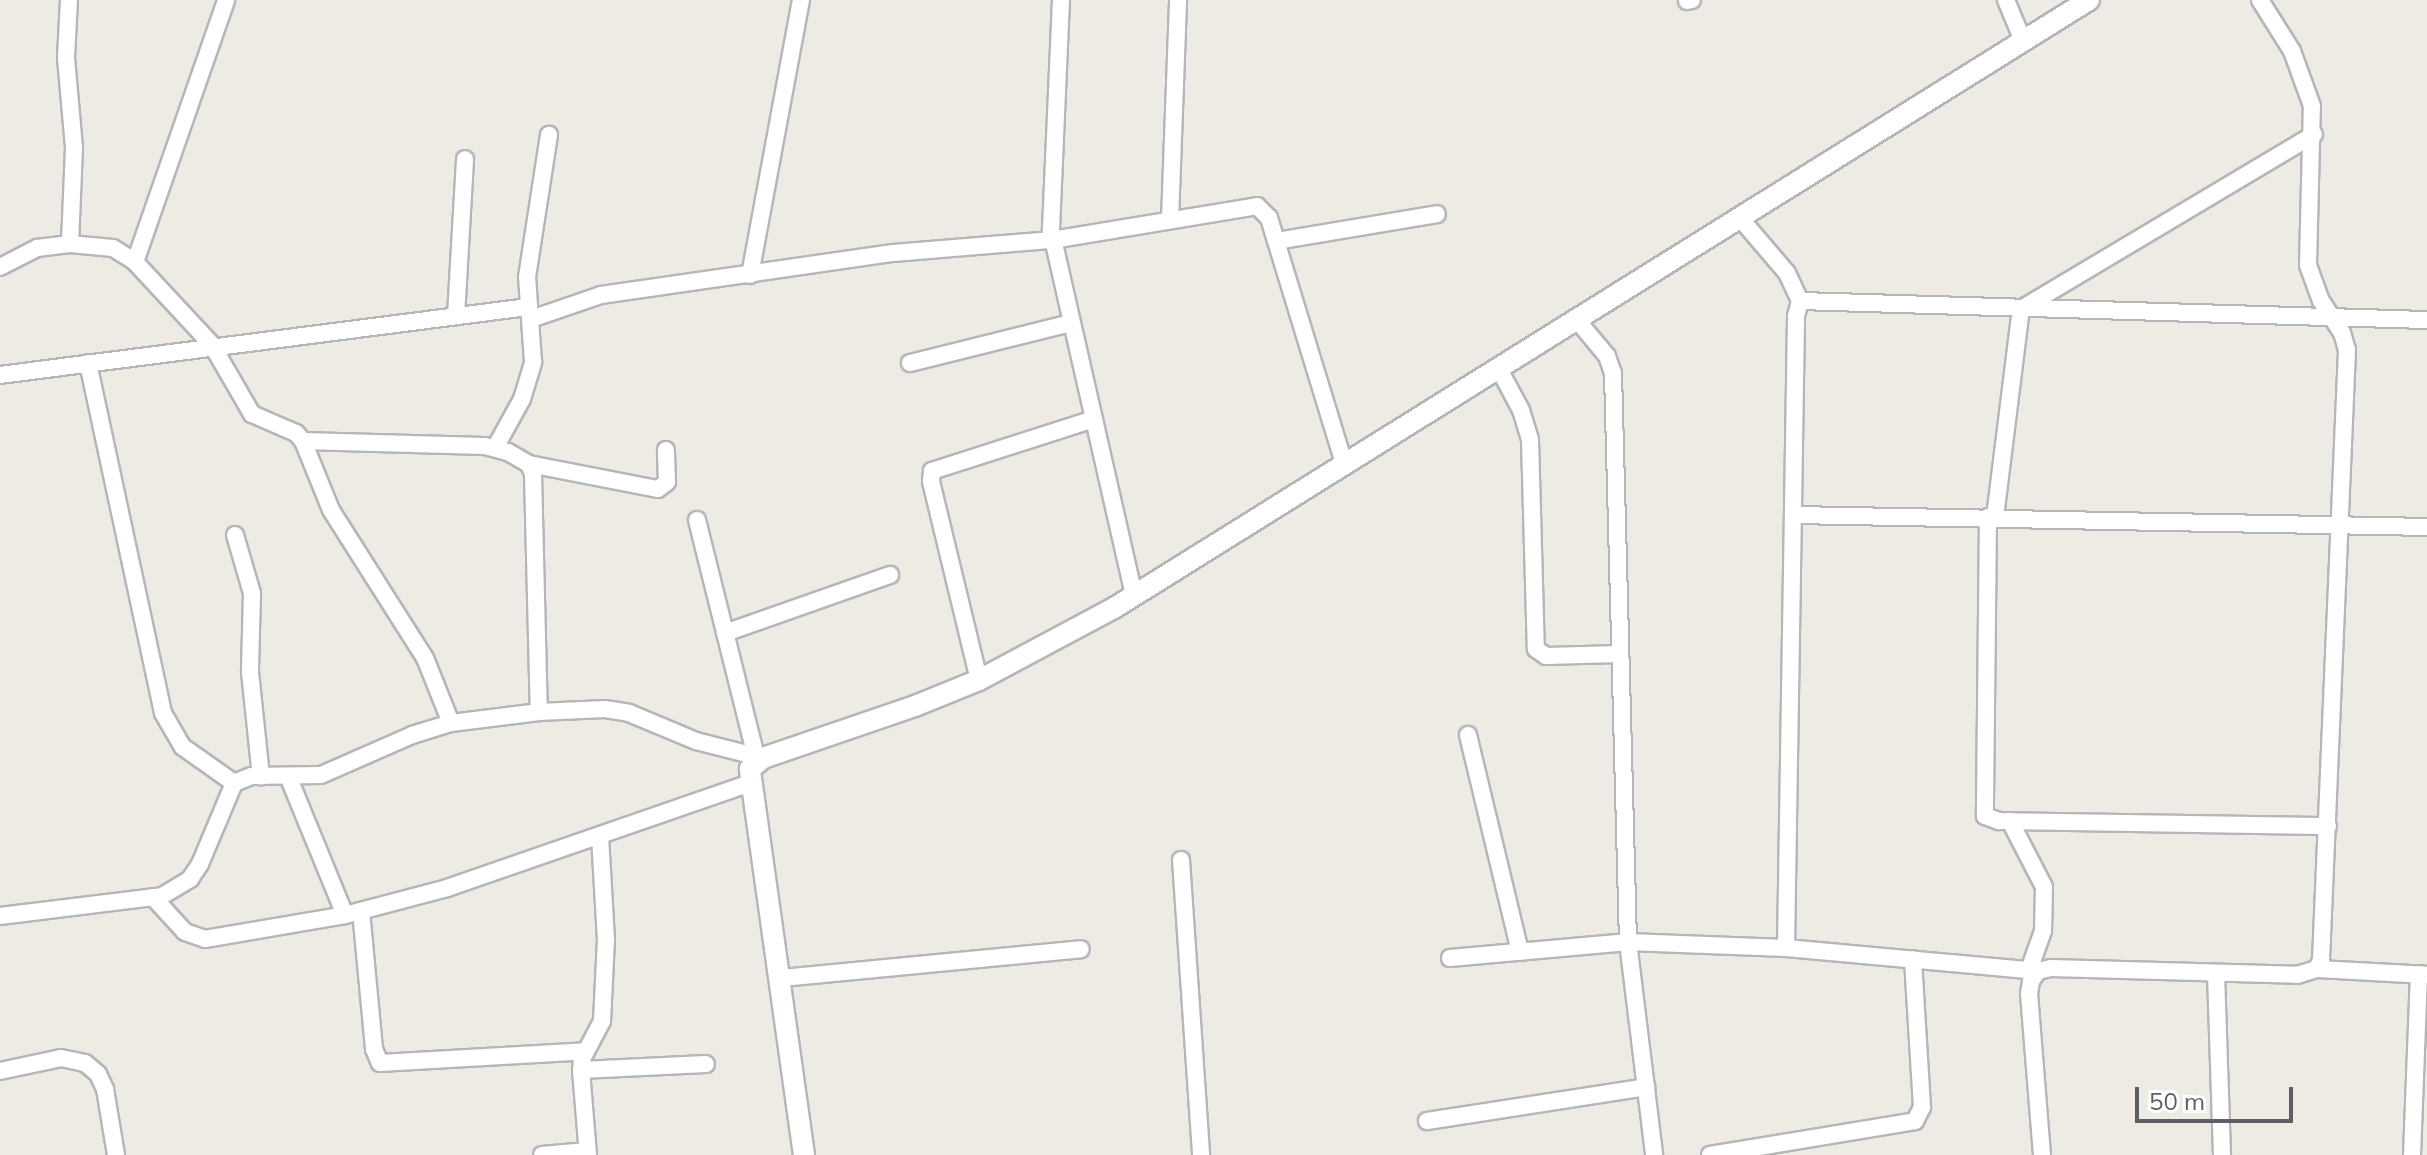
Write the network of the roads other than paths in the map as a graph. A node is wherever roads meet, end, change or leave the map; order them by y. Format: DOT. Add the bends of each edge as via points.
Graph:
graph roads {
  1 [pos="69,0"];
  2 [pos="226,0"];
  3 [pos="801,0"];
  4 [pos="1061,0"];
  5 [pos="1178,0"];
  6 [pos="2006,0"];
  7 [pos="2089,0"];
  8 [pos="2260,0"];
  9 [pos="2023,41"];
  10 [pos="2314,134"];
  11 [pos="549,135"];
  12 [pos="465,159"];
  13 [pos="1437,214"];
  14 [pos="1740,218"];
  15 [pos="1170,220"];
  16 [pos="1052,240"];
  17 [pos="1276,241"];
  18 [pos="70,244"];
  19 [pos="135,262"];
  20 [pos="0,267"];
  21 [pos="750,275"];
  22 [pos="1800,301"];
  23 [pos="2021,309"];
  24 [pos="530,313"];
  25 [pos="456,316"];
  26 [pos="2330,317"];
  27 [pos="1577,320"];
  28 [pos="2427,320"];
  29 [pos="1071,323"];
  30 [pos="212,345"];
  31 [pos="88,363"];
  32 [pos="910,363"];
  33 [pos="1499,369"];
  34 [pos="0,375"];
  35 [pos="1094,419"];
  36 [pos="303,441"];
  37 [pos="495,448"];
  38 [pos="666,450"];
  39 [pos="529,464"];
  40 [pos="1345,466"];
  41 [pos="1793,515"];
  42 [pos="1992,517"];
  43 [pos="697,520"];
  44 [pos="2339,526"];
  45 [pos="2427,527"];
  46 [pos="235,535"];
  47 [pos="890,575"];
  48 [pos="1134,596"];
  49 [pos="725,633"];
  50 [pos="1620,654"];
  51 [pos="979,680"];
  52 [pos="539,712"];
  53 [pos="451,723"];
  54 [pos="1468,735"];
  55 [pos="759,757"];
  56 [pos="261,776"];
  57 [pos="288,776"];
  58 [pos="234,783"];
  59 [pos="750,783"];
  60 [pos="2010,821"];
  61 [pos="2328,826"];
  62 [pos="600,836"];
  63 [pos="1181,860"];
  64 [pos="153,897"];
  65 [pos="353,913"];
  66 [pos="0,916"];
  67 [pos="1628,942"];
  68 [pos="1786,948"];
  69 [pos="1081,949"];
  70 [pos="1520,952"];
  71 [pos="1450,958"];
  72 [pos="1913,959"];
  73 [pos="2317,969"];
  74 [pos="2034,970"];
  75 [pos="2216,974"];
  76 [pos="2423,974"];
  77 [pos="782,978"];
  78 [pos="586,1051"];
  79 [pos="706,1064"];
  80 [pos="581,1070"];
  81 [pos="0,1071"];
  82 [pos="1646,1087"];
  83 [pos="1427,1121"];
  84 [pos="588,1153"];
  85 [pos="116,1155"];
  86 [pos="542,1155"];
  87 [pos="804,1155"];
  88 [pos="1201,1155"];
  89 [pos="1654,1155"];
  90 [pos="1710,1155"];
  91 [pos="2042,1155"];
  92 [pos="2222,1155"];
  93 [pos="2412,1155"];
  1 -- 18 [label="street" via="66,58 74,148"];
  2 -- 19 [label="street"];
  3 -- 21 [label="street"];
  4 -- 16 [label="street"];
  5 -- 15 [label="street"];
  6 -- 9 [label="street"];
  7 -- 9 [label="street"];
  8 -- 10 [label="street" via="2305,81"];
  9 -- 14 [label="street"];
  10 -- 23 [label="street"];
  10 -- 26 [label="street" via="2308,265"];
  11 -- 24 [label="street" via="530,255"];
  12 -- 25 [label="street"];
  13 -- 17 [label="street"];
  14 -- 22 [label="street" via="1787,273"];
  14 -- 27 [label="street"];
  15 -- 16 [label="street"];
  15 -- 17 [label="street" via="1257,206 1269,218"];
  16 -- 21 [label="street" via="908,251"];
  16 -- 29 [label="street"];
  17 -- 40 [label="street"];
  18 -- 19 [label="street" via="113,248"];
  18 -- 20 [label="street" via="37,248"];
  19 -- 30 [label="street"];
  21 -- 24 [label="street" via="601,295"];
  22 -- 23 [label="street"];
  22 -- 41 [label="street"];
  23 -- 26 [label="street"];
  23 -- 42 [label="street"];
  24 -- 25 [label="street"];
  24 -- 37 [label="street" via="534,344 529,380"];
  25 -- 30 [label="street"];
  26 -- 28 [label="street"];
  26 -- 44 [label="street" via="2347,350"];
  27 -- 33 [label="street"];
  27 -- 50 [label="street" via="1607,356 1613,373"];
  29 -- 32 [label="street"];
  29 -- 35 [label="street"];
  30 -- 31 [label="street"];
  30 -- 36 [label="street" via="252,414"];
  31 -- 34 [label="street"];
  31 -- 58 [label="street" via="163,713 183,747"];
  33 -- 40 [label="street"];
  33 -- 50 [label="street" via="1530,440 1536,649 1546,656"];
  35 -- 48 [label="street"];
  35 -- 51 [label="street" via="932,471"];
  36 -- 37 [label="street"];
  36 -- 53 [label="street" via="331,510 425,658"];
  37 -- 39 [label="street"];
  38 -- 39 [label="street" via="667,482 658,489"];
  39 -- 52 [label="street"];
  40 -- 48 [label="street"];
  41 -- 42 [label="street"];
  41 -- 68 [label="street"];
  42 -- 44 [label="street"];
  42 -- 60 [label="street" via="1983,810 1992,820"];
  43 -- 49 [label="street"];
  44 -- 45 [label="street"];
  44 -- 61 [label="street"];
  46 -- 56 [label="street" via="252,593 250,672"];
  47 -- 49 [label="street"];
  48 -- 51 [label="street"];
  49 -- 55 [label="street"];
  50 -- 67 [label="street"];
  51 -- 55 [label="street"];
  52 -- 53 [label="street"];
  52 -- 55 [label="street" via="585,708 629,713 696,741"];
  53 -- 57 [label="street" via="343,768"];
  54 -- 70 [label="street"];
  55 -- 59 [label="street" via="750,769"];
  56 -- 57 [label="street"];
  56 -- 58 [label="street"];
  57 -- 65 [label="street"];
  58 -- 64 [label="street" via="190,879"];
  59 -- 62 [label="street"];
  59 -- 77 [label="street"];
  60 -- 61 [label="street"];
  60 -- 74 [label="street" via="2044,887 2043,931"];
  61 -- 73 [label="street"];
  62 -- 65 [label="street" via="447,888"];
  62 -- 78 [label="street" via="605,989 602,1021"];
  63 -- 88 [label="street"];
  64 -- 65 [label="street" via="176,924 205,939"];
  64 -- 66 [label="street"];
  65 -- 78 [label="street" via="380,1063"];
  67 -- 68 [label="street"];
  67 -- 70 [label="street"];
  67 -- 82 [label="street"];
  68 -- 72 [label="street"];
  69 -- 77 [label="street"];
  70 -- 71 [label="street"];
  72 -- 74 [label="street"];
  72 -- 90 [label="street" via="1922,1107 1915,1121"];
  73 -- 75 [label="street" via="2297,975"];
  73 -- 76 [label="street"];
  74 -- 75 [label="street"];
  74 -- 91 [label="street" via="2029,994"];
  75 -- 92 [label="street"];
  76 -- 93 [label="street"];
  77 -- 87 [label="street"];
  78 -- 80 [label="street"];
  79 -- 80 [label="street"];
  80 -- 84 [label="street"];
  81 -- 85 [label="street" via="61,1058 85,1063 105,1089"];
  82 -- 83 [label="street"];
  82 -- 89 [label="street"];
  84 -- 86 [label="street"];
}
